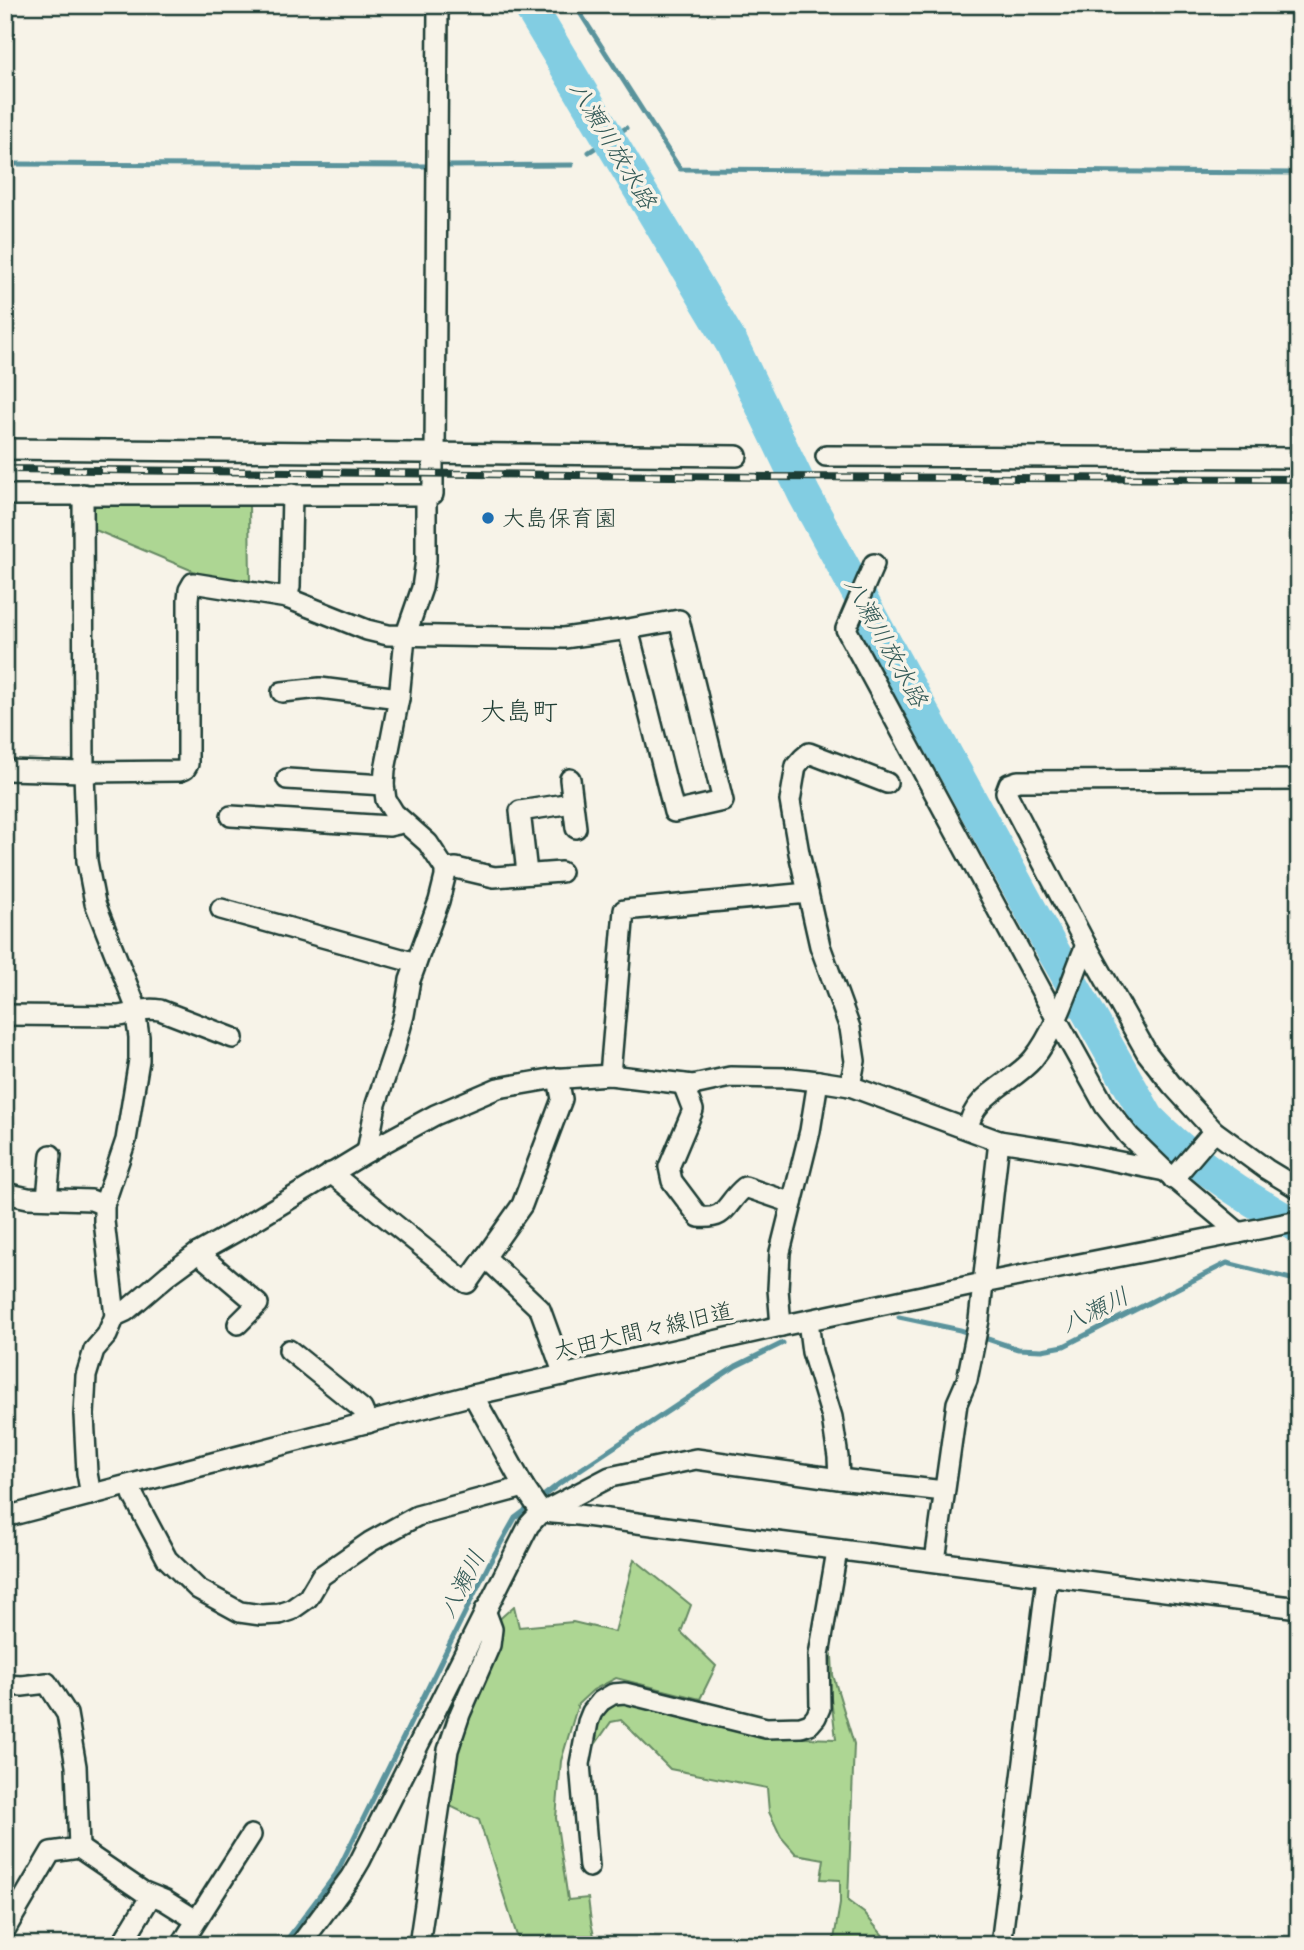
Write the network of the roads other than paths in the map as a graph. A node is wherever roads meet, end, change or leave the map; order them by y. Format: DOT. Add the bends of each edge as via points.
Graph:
graph roads {
  1 [pos="438,5"];
  2 [pos="5,449"];
  3 [pos="435,454"];
  4 [pos="737,456"];
  5 [pos="826,456"];
  6 [pos="1299,458"];
  7 [pos="83,494"];
  8 [pos="292,494"];
  9 [pos="433,494"];
  10 [pos="5,495"];
  11 [pos="874,564"];
  12 [pos="287,598"];
  13 [pos="628,629"];
  14 [pos="405,637"];
  15 [pos="282,692"];
  16 [pos="399,698"];
  17 [pos="5,770"];
  18 [pos="84,772"];
  19 [pos="287,779"];
  20 [pos="570,779"];
  21 [pos="1299,780"];
  22 [pos="887,783"];
  23 [pos="384,785"];
  24 [pos="572,803"];
  25 [pos="231,816"];
  26 [pos="402,821"];
  27 [pos="576,828"];
  28 [pos="442,864"];
  29 [pos="561,872"];
  30 [pos="527,873"];
  31 [pos="808,893"];
  32 [pos="221,909"];
  33 [pos="1084,949"];
  34 [pos="413,971"];
  35 [pos="136,1011"];
  36 [pos="1058,1014"];
  37 [pos="5,1015"];
  38 [pos="232,1038"];
  39 [pos="610,1075"];
  40 [pos="558,1078"];
  41 [pos="818,1081"];
  42 [pos="688,1084"];
  43 [pos="850,1086"];
  44 [pos="968,1129"];
  45 [pos="1211,1133"];
  46 [pos="999,1141"];
  47 [pos="367,1152"];
  48 [pos="51,1155"];
  49 [pos="331,1174"];
  50 [pos="1172,1174"];
  51 [pos="1299,1189"];
  52 [pos="5,1193"];
  53 [pos="47,1198"];
  54 [pos="792,1203"];
  55 [pos="104,1205"];
  56 [pos="1299,1222"];
  57 [pos="1244,1232"];
  58 [pos="198,1253"];
  59 [pos="485,1257"];
  60 [pos="983,1283"];
  61 [pos="115,1316"];
  62 [pos="808,1321"];
  63 [pos="238,1324"];
  64 [pos="781,1325"];
  65 [pos="289,1350"];
  66 [pos="564,1375"];
  67 [pos="472,1395"];
  68 [pos="368,1423"];
  69 [pos="839,1479"];
  70 [pos="130,1485"];
  71 [pos="526,1490"];
  72 [pos="944,1491"];
  73 [pos="91,1495"];
  74 [pos="7,1510"];
  75 [pos="543,1512"];
  76 [pos="837,1551"];
  77 [pos="934,1561"];
  78 [pos="1047,1578"];
  79 [pos="1299,1608"];
  80 [pos="485,1610"];
  81 [pos="5,1685"];
  82 [pos="251,1835"];
  83 [pos="79,1848"];
  84 [pos="589,1867"];
  85 [pos="151,1896"];
  86 [pos="196,1920"];
  87 [pos="5,1930"];
  88 [pos="121,1945"];
  89 [pos="181,1945"];
  90 [pos="300,1945"];
  91 [pos="419,1945"];
  92 [pos="1001,1945"];
  1 -- 3 [label="street"];
  2 -- 3 [label="street"];
  3 -- 4 [label="street"];
  3 -- 9 [label="street"];
  5 -- 6 [label="street"];
  7 -- 8 [label="street"];
  7 -- 10 [label="street"];
  7 -- 18 [label="street"];
  8 -- 12 [label="street"];
  8 -- 14 [label="street" via="426,495 426,561"];
  11 -- 36 [label="street" via="846,629"];
  12 -- 14 [label="street" via="368,630"];
  12 -- 18 [label="street" via="193,583 188,600 185,769"];
  13 -- 13 [label="street" via="674,812 723,802 679,620"];
  13 -- 14 [label="street" via="564,638"];
  14 -- 16 [label="street"];
  15 -- 16 [label="street" via="320,688"];
  16 -- 23 [label="street"];
  17 -- 18 [label="street"];
  18 -- 35 [label="street" via="91,884"];
  19 -- 23 [label="street"];
  20 -- 24 [label="street"];
  21 -- 33 [label="street" via="1009,784 1006,792"];
  22 -- 31 [label="street" via="809,752 796,766 790,801"];
  23 -- 26 [label="street" via="386,800"];
  24 -- 27 [label="street"];
  24 -- 30 [label="street" via="520,811"];
  25 -- 26 [label="street" via="388,826"];
  26 -- 28 [label="street" via="428,843"];
  28 -- 30 [label="street" via="494,877"];
  28 -- 34 [label="street" via="444,888"];
  29 -- 30 [label="street"];
  31 -- 39 [label="street" via="624,910"];
  31 -- 43 [label="street" via="820,946 850,1028 855,1061"];
  32 -- 34 [label="street"];
  33 -- 36 [label="street"];
  33 -- 45 [label="street" via="1147,1053"];
  34 -- 47 [label="street"];
  35 -- 37 [label="street" via="119,1016"];
  35 -- 38 [label="street" via="160,1010"];
  35 -- 55 [label="street" via="139,1059 126,1140"];
  36 -- 44 [label="street" via="1034,1058 986,1097 969,1119"];
  36 -- 50 [label="street" via="1105,1106 1129,1136"];
  39 -- 40 [label="street"];
  39 -- 42 [label="street"];
  40 -- 47 [label="street" via="498,1088"];
  40 -- 59 [label="street" via="562,1098 522,1205"];
  41 -- 42 [label="street" via="730,1077"];
  41 -- 43 [label="street"];
  41 -- 54 [label="street"];
  42 -- 54 [label="street" via="693,1110 669,1167 672,1181 699,1217 713,1219 723,1213 744,1187"];
  43 -- 44 [label="street"];
  44 -- 46 [label="street"];
  45 -- 50 [label="street"];
  45 -- 51 [label="street"];
  46 -- 50 [label="street"];
  46 -- 60 [label="street"];
  47 -- 49 [label="street"];
  48 -- 53 [label="street"];
  49 -- 58 [label="street"];
  49 -- 59 [label="street" via="467,1283"];
  50 -- 57 [label="street"];
  52 -- 53 [label="street"];
  53 -- 55 [label="street"];
  54 -- 64 [label="street" via="780,1252"];
  55 -- 61 [label="street"];
  56 -- 57 [label="street, 太田大間々線旧道"];
  57 -- 60 [label="street, 太田大間々線旧道"];
  58 -- 61 [label="street"];
  58 -- 63 [label="street" via="258,1304"];
  59 -- 66 [label="street" via="540,1309"];
  60 -- 62 [label="street, 太田大間々線旧道"];
  60 -- 72 [label="street"];
  61 -- 73 [label="street" via="94,1350 86,1376 84,1415"];
  62 -- 64 [label="street, 太田大間々線旧道"];
  62 -- 69 [label="street" via="812,1352 832,1417"];
  64 -- 66 [label="street, 太田大間々線旧道"];
  65 -- 68 [label="street" via="362,1409"];
  66 -- 67 [label="street, 太田大間々線旧道"];
  67 -- 68 [label="street, 太田大間々線旧道"];
  67 -- 71 [label="street"];
  68 -- 70 [label="street, 太田大間々線旧道"];
  69 -- 72 [label="street"];
  69 -- 75 [label="street" via="696,1459 610,1477"];
  70 -- 71 [label="street" via="167,1559 198,1589 240,1612 261,1615 291,1610 308,1598 321,1576 417,1516"];
  70 -- 73 [label="street, 太田大間々線旧道"];
  71 -- 75 [label="street"];
  72 -- 77 [label="street"];
  73 -- 74 [label="street, 太田大間々線旧道"];
  75 -- 76 [label="street"];
  75 -- 80 [label="street" via="529,1525"];
  76 -- 77 [label="street"];
  76 -- 84 [label="street" via="819,1655 820,1707 810,1724 766,1728 625,1693 601,1700 588,1722 580,1764"];
  77 -- 78 [label="street"];
  78 -- 79 [label="street"];
  78 -- 92 [label="street"];
  80 -- 90 [label="street" via="360,1861"];
  80 -- 91 [label="street" via="492,1629 490,1645 448,1750"];
  81 -- 83 [label="street" via="47,1683 67,1714 76,1766"];
  82 -- 86 [label="street"];
  83 -- 85 [label="street"];
  83 -- 87 [label="street" via="51,1852"];
  85 -- 86 [label="street"];
  85 -- 88 [label="street"];
  86 -- 89 [label="street"];
}
